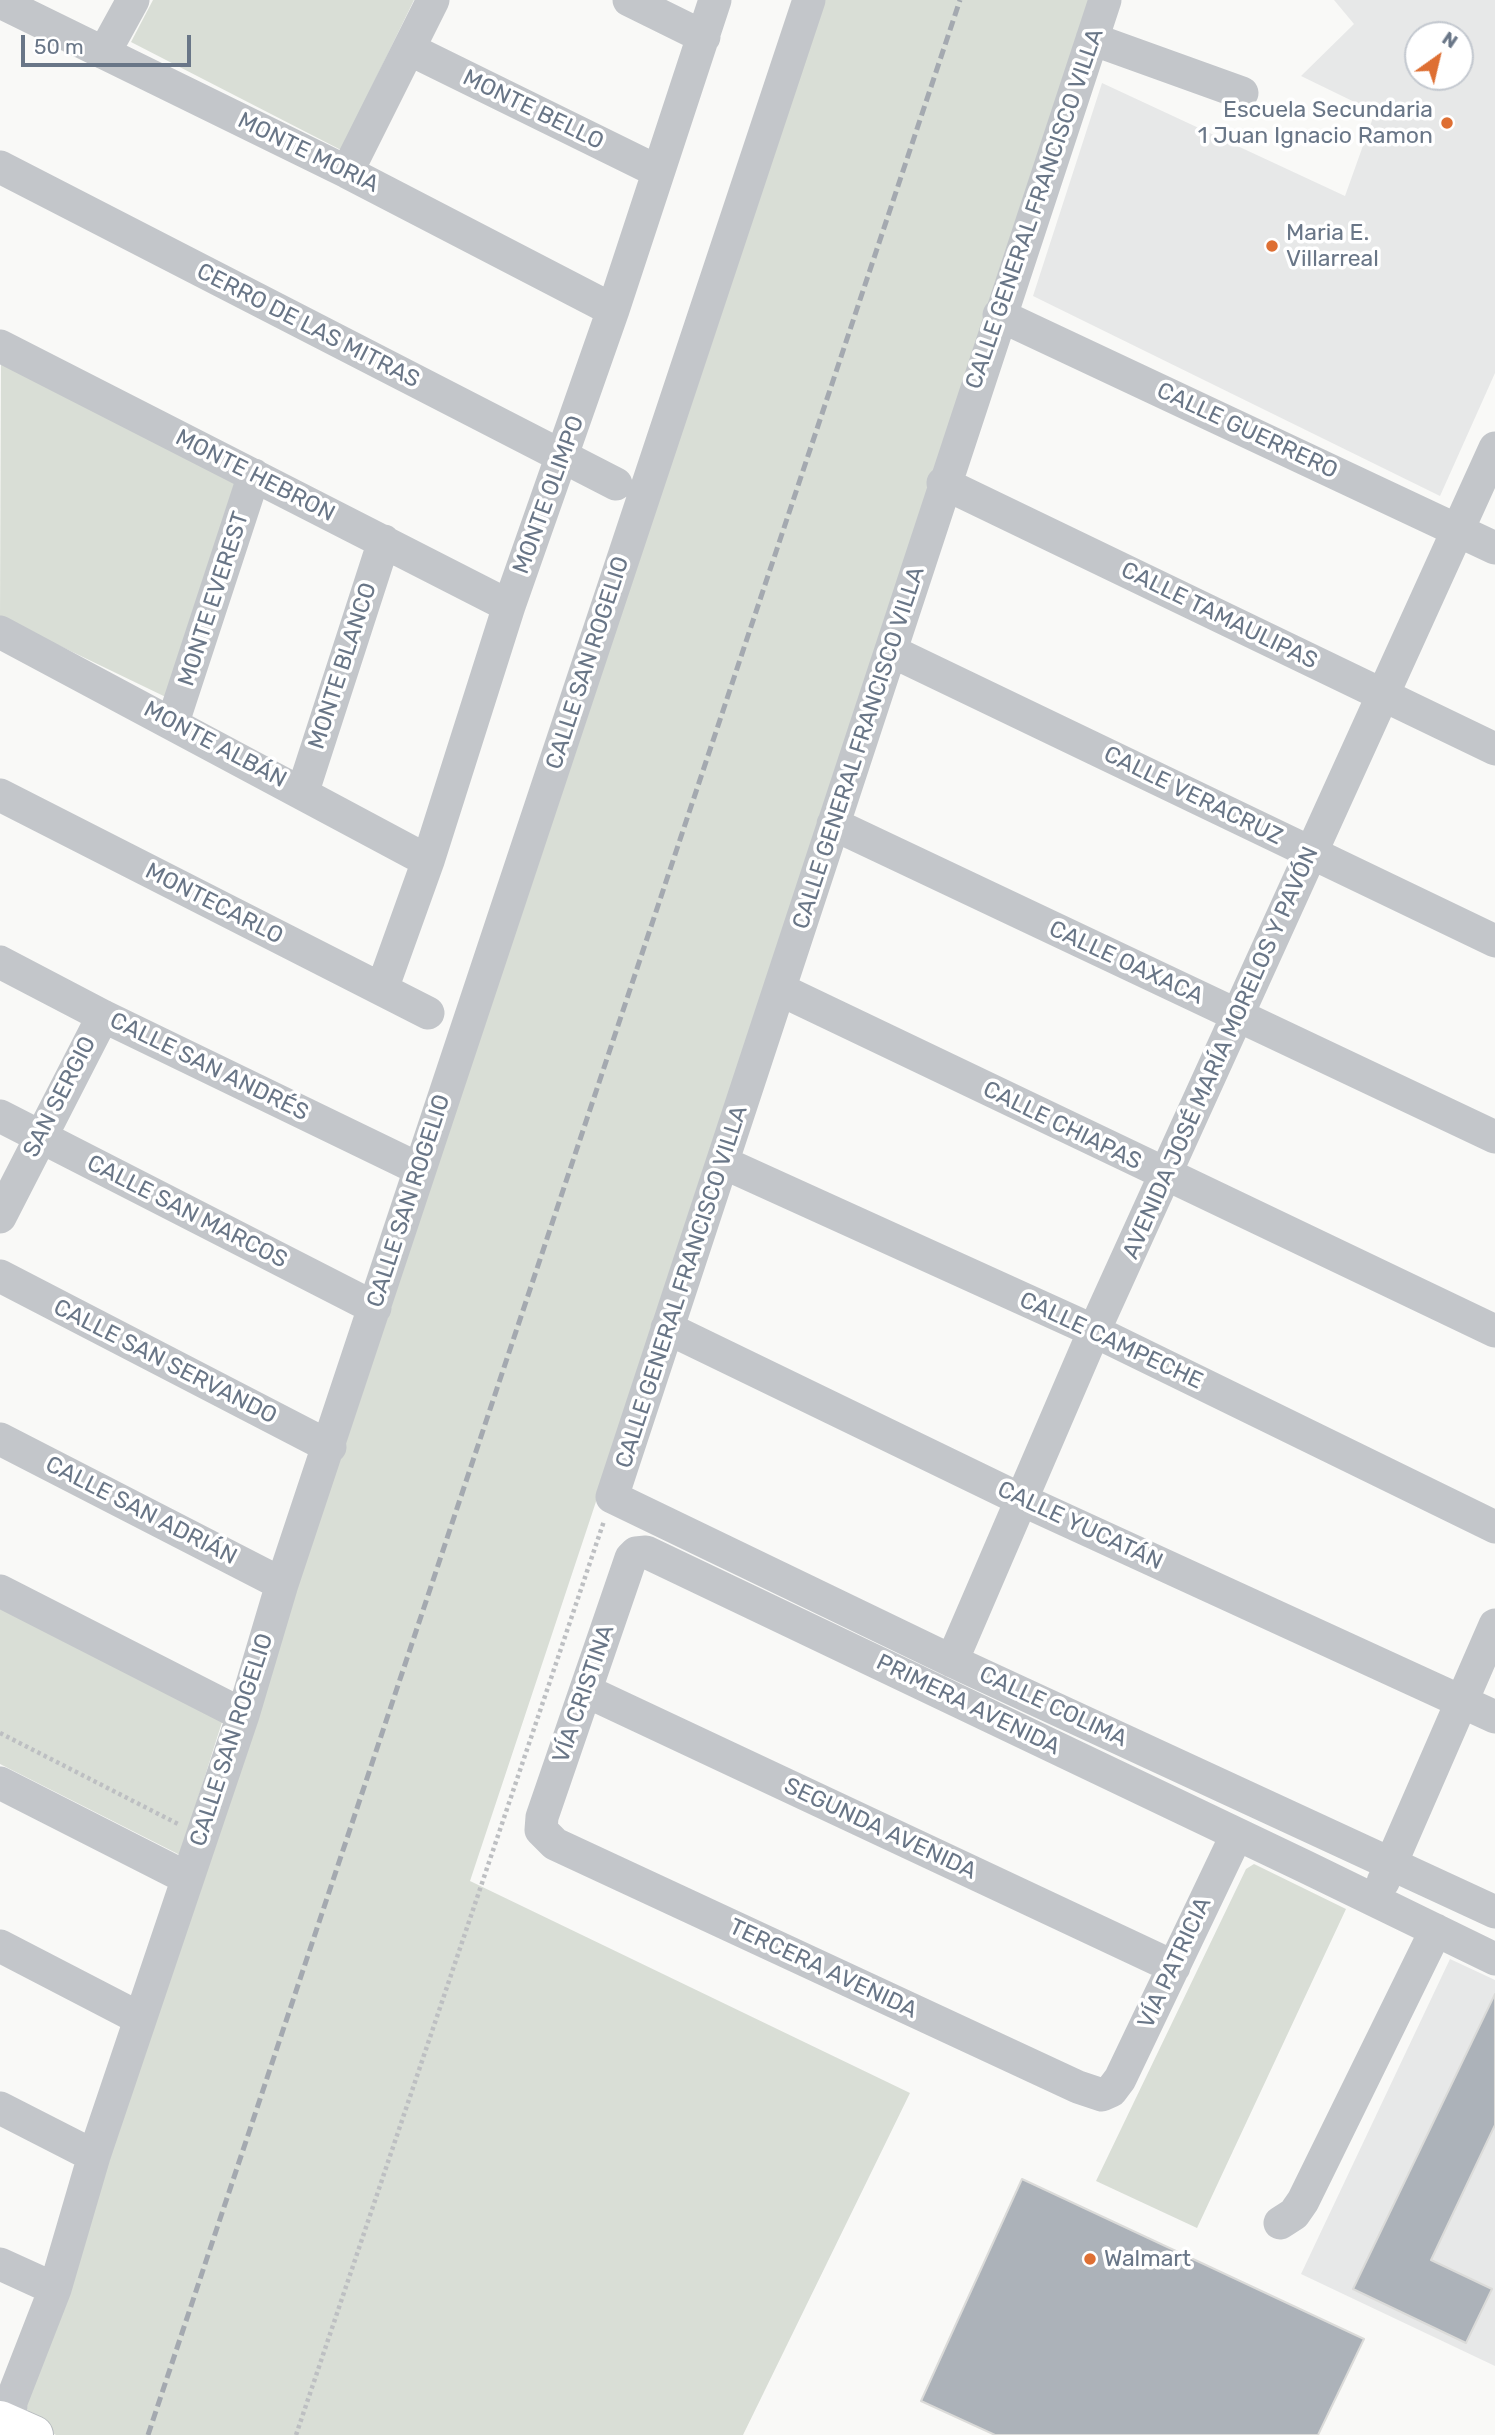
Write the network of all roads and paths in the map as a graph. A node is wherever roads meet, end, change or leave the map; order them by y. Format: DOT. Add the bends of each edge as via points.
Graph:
graph roads {
  1 [pos="132,0"];
  2 [pos="432,0"];
  3 [pos="629,0"];
  4 [pos="715,0"];
  5 [pos="808,0"];
  6 [pos="1105,0"];
  7 [pos="0,2"];
  8 [pos="704,37"];
  9 [pos="1092,39"];
  10 [pos="409,49"];
  11 [pos="104,53"];
  12 [pos="1242,93"];
  13 [pos="0,167"];
  14 [pos="657,171"];
  15 [pos="347,172"];
  16 [pos="613,310"];
  17 [pos="999,315"];
  18 [pos="0,346"];
  19 [pos="1495,448"];
  20 [pos="563,457"];
  21 [pos="254,475"];
  22 [pos="943,483"];
  23 [pos="617,484"];
  24 [pos="1459,530"];
  25 [pos="384,541"];
  26 [pos="1495,548"];
  27 [pos="509,606"];
  28 [pos="0,632"];
  29 [pos="891,651"];
  30 [pos="1385,695"];
  31 [pos="173,722"];
  32 [pos="1495,748"];
  33 [pos="303,792"];
  34 [pos="0,796"];
  35 [pos="833,824"];
  36 [pos="1311,853"];
  37 [pos="428,861"];
  38 [pos="1495,941"];
  39 [pos="0,962"];
  40 [pos="382,989"];
  41 [pos="781,990"];
  42 [pos="428,1013"];
  43 [pos="103,1016"];
  44 [pos="1238,1016"];
  45 [pos="0,1116"];
  46 [pos="40,1136"];
  47 [pos="1495,1137"];
  48 [pos="724,1163"];
  49 [pos="419,1169"];
  50 [pos="1167,1176"];
  51 [pos="0,1217"];
  52 [pos="0,1276"];
  53 [pos="375,1308"];
  54 [pos="667,1328"];
  55 [pos="1094,1331"];
  56 [pos="1495,1331"];
  57 [pos="0,1438"];
  58 [pos="330,1447"];
  59 [pos="612,1497"];
  60 [pos="1022,1500"];
  61 [pos="1495,1527"];
  62 [pos="631,1558"];
  63 [pos="282,1584"];
  64 [pos="0,1591"];
  65 [pos="1495,1625"];
  66 [pos="952,1661"];
  67 [pos="586,1691"];
  68 [pos="1461,1701"];
  69 [pos="243,1715"];
  70 [pos="1495,1717"];
  71 [pos="0,1733"];
  72 [pos="0,1783"];
  73 [pos="188,1829"];
  74 [pos="541,1830"];
  75 [pos="1237,1834"];
  76 [pos="1392,1863"];
  77 [pos="187,1878"];
  78 [pos="1375,1900"];
  79 [pos="1495,1912"];
  80 [pos="1436,1930"];
  81 [pos="0,1946"];
  82 [pos="1495,1959"];
  83 [pos="1174,1968"];
  84 [pos="139,2018"];
  85 [pos="1111,2091"];
  86 [pos="0,2108"];
  87 [pos="94,2156"];
  88 [pos="1280,2223"];
  89 [pos="0,2264"];
  90 [pos="55,2290"];
  91 [pos="13,2423"];
  92 [pos="296,2435"];
  1 -- 11 [label="street"];
  2 -- 10 [label="street"];
  3 -- 8 [label="street"];
  4 -- 8 [label="street, MONTE OLIMPO"];
  5 -- 49 [label="street, CALLE SAN ROGELIO"];
  6 -- 9 [label="street, CALLE GENERAL FRANCISCO VILLA"];
  7 -- 11 [label="street, MONTE MORIA"];
  8 -- 14 [label="street, MONTE OLIMPO"];
  9 -- 12 [label="street"];
  9 -- 17 [label="street, CALLE GENERAL FRANCISCO VILLA"];
  10 -- 14 [label="street, MONTE BELLO"];
  10 -- 15 [label="street"];
  11 -- 15 [label="street, MONTE MORIA"];
  13 -- 20 [label="street, CERRO DE LAS MITRAS"];
  14 -- 16 [label="street, MONTE OLIMPO"];
  15 -- 16 [label="street, MONTE MORIA"];
  16 -- 20 [label="street, MONTE OLIMPO"];
  17 -- 22 [label="street, CALLE GENERAL FRANCISCO VILLA"];
  17 -- 24 [label="street, CALLE GUERRERO"];
  18 -- 21 [label="street, MONTE HEBRON"];
  19 -- 24 [label="street, AVENIDA JOSÉ MARÍA MORELOS Y PAVÓN"];
  20 -- 23 [label="street, CERRO DE LAS MITRAS"];
  20 -- 27 [label="street, MONTE OLIMPO"];
  21 -- 25 [label="street, MONTE HEBRON"];
  21 -- 31 [label="street, MONTE EVEREST"];
  22 -- 29 [label="street, CALLE GENERAL FRANCISCO VILLA"];
  22 -- 30 [label="street, CALLE TAMAULIPAS"];
  24 -- 26 [label="street, CALLE GUERRERO"];
  24 -- 30 [label="street, AVENIDA JOSÉ MARÍA MORELOS Y PAVÓN"];
  25 -- 27 [label="street, MONTE HEBRON"];
  25 -- 33 [label="street, MONTE BLANCO"];
  27 -- 37 [label="street, MONTE OLIMPO"];
  28 -- 31 [label="street, MONTE ALBÁN"];
  29 -- 35 [label="street, CALLE GENERAL FRANCISCO VILLA"];
  29 -- 36 [label="street, CALLE VERACRUZ"];
  30 -- 32 [label="street, CALLE TAMAULIPAS"];
  30 -- 36 [label="street, AVENIDA JOSÉ MARÍA MORELOS Y PAVÓN"];
  31 -- 33 [label="street, MONTE ALBÁN"];
  33 -- 37 [label="street, MONTE ALBÁN"];
  34 -- 40 [label="street, MONTECARLO"];
  35 -- 41 [label="street, CALLE GENERAL FRANCISCO VILLA"];
  35 -- 44 [label="street, CALLE OAXACA"];
  36 -- 38 [label="street, CALLE VERACRUZ"];
  36 -- 44 [label="street, AVENIDA JOSÉ MARÍA MORELOS Y PAVÓN"];
  37 -- 40 [label="street, MONTE OLIMPO"];
  39 -- 43 [label="street, CALLE SAN ANDRÉS"];
  40 -- 42 [label="street, MONTECARLO"];
  41 -- 48 [label="street, CALLE GENERAL FRANCISCO VILLA"];
  41 -- 50 [label="street, CALLE CHIAPAS"];
  43 -- 46 [label="street, SAN SERGIO"];
  43 -- 49 [label="street, CALLE SAN ANDRÉS"];
  44 -- 47 [label="street, CALLE OAXACA"];
  44 -- 50 [label="street, AVENIDA JOSÉ MARÍA MORELOS Y PAVÓN"];
  45 -- 46 [label="street, CALLE SAN MARCOS"];
  46 -- 51 [label="street, SAN SERGIO"];
  46 -- 53 [label="street, CALLE SAN MARCOS"];
  48 -- 54 [label="street, CALLE GENERAL FRANCISCO VILLA"];
  48 -- 55 [label="street, CALLE CAMPECHE"];
  49 -- 53 [label="street, CALLE SAN ROGELIO"];
  50 -- 55 [label="street, AVENIDA JOSÉ MARÍA MORELOS Y PAVÓN"];
  50 -- 56 [label="street, CALLE CHIAPAS"];
  52 -- 58 [label="street, CALLE SAN SERVANDO"];
  53 -- 58 [label="street, CALLE SAN ROGELIO"];
  54 -- 59 [label="street, CALLE GENERAL FRANCISCO VILLA"];
  54 -- 60 [label="street, CALLE YUCATÁN"];
  55 -- 60 [label="street, AVENIDA JOSÉ MARÍA MORELOS Y PAVÓN"];
  55 -- 61 [label="street, CALLE CAMPECHE"];
  57 -- 63 [label="street, CALLE SAN ADRIÁN"];
  58 -- 63 [label="street, CALLE SAN ROGELIO"];
  59 -- 66 [label="street, CALLE COLIMA"];
  59 -- 92 [label="path"];
  60 -- 66 [label="street, AVENIDA JOSÉ MARÍA MORELOS Y PAVÓN"];
  60 -- 68 [label="street, CALLE YUCATÁN"];
  62 -- 67 [label="street, VÍA CRISTINA"];
  62 -- 75 [label="street, PRIMERA AVENIDA" via="643,1552 657,1556"];
  63 -- 69 [label="street, CALLE SAN ROGELIO"];
  64 -- 69 [label="street"];
  65 -- 68 [label="street"];
  66 -- 76 [label="street, CALLE COLIMA"];
  67 -- 74 [label="street, VÍA CRISTINA"];
  67 -- 83 [label="street, SEGUNDA AVENIDA"];
  68 -- 70 [label="street, CALLE YUCATÁN"];
  68 -- 76 [label="street"];
  69 -- 77 [label="street, CALLE SAN ROGELIO"];
  71 -- 73 [label="path"];
  72 -- 77 [label="street"];
  74 -- 85 [label="street, TERCERA AVENIDA" via="555,1844 1078,2087 1102,2095"];
  75 -- 78 [label="street, PRIMERA AVENIDA"];
  75 -- 83 [label="street, VÍA PATRICIA"];
  76 -- 78 [label="street"];
  76 -- 79 [label="street, CALLE COLIMA"];
  77 -- 84 [label="street, CALLE SAN ROGELIO"];
  78 -- 80 [label="street, PRIMERA AVENIDA"];
  80 -- 82 [label="street, PRIMERA AVENIDA"];
  80 -- 88 [label="street" via="1303,2201"];
  81 -- 84 [label="street"];
  83 -- 85 [label="street, VÍA PATRICIA"];
  84 -- 87 [label="street, CALLE SAN ROGELIO"];
  86 -- 87 [label="street"];
  87 -- 90 [label="street, CALLE SAN ROGELIO"];
  89 -- 90 [label="street"];
  90 -- 91 [label="street, CALLE SAN ROGELIO"];
}
